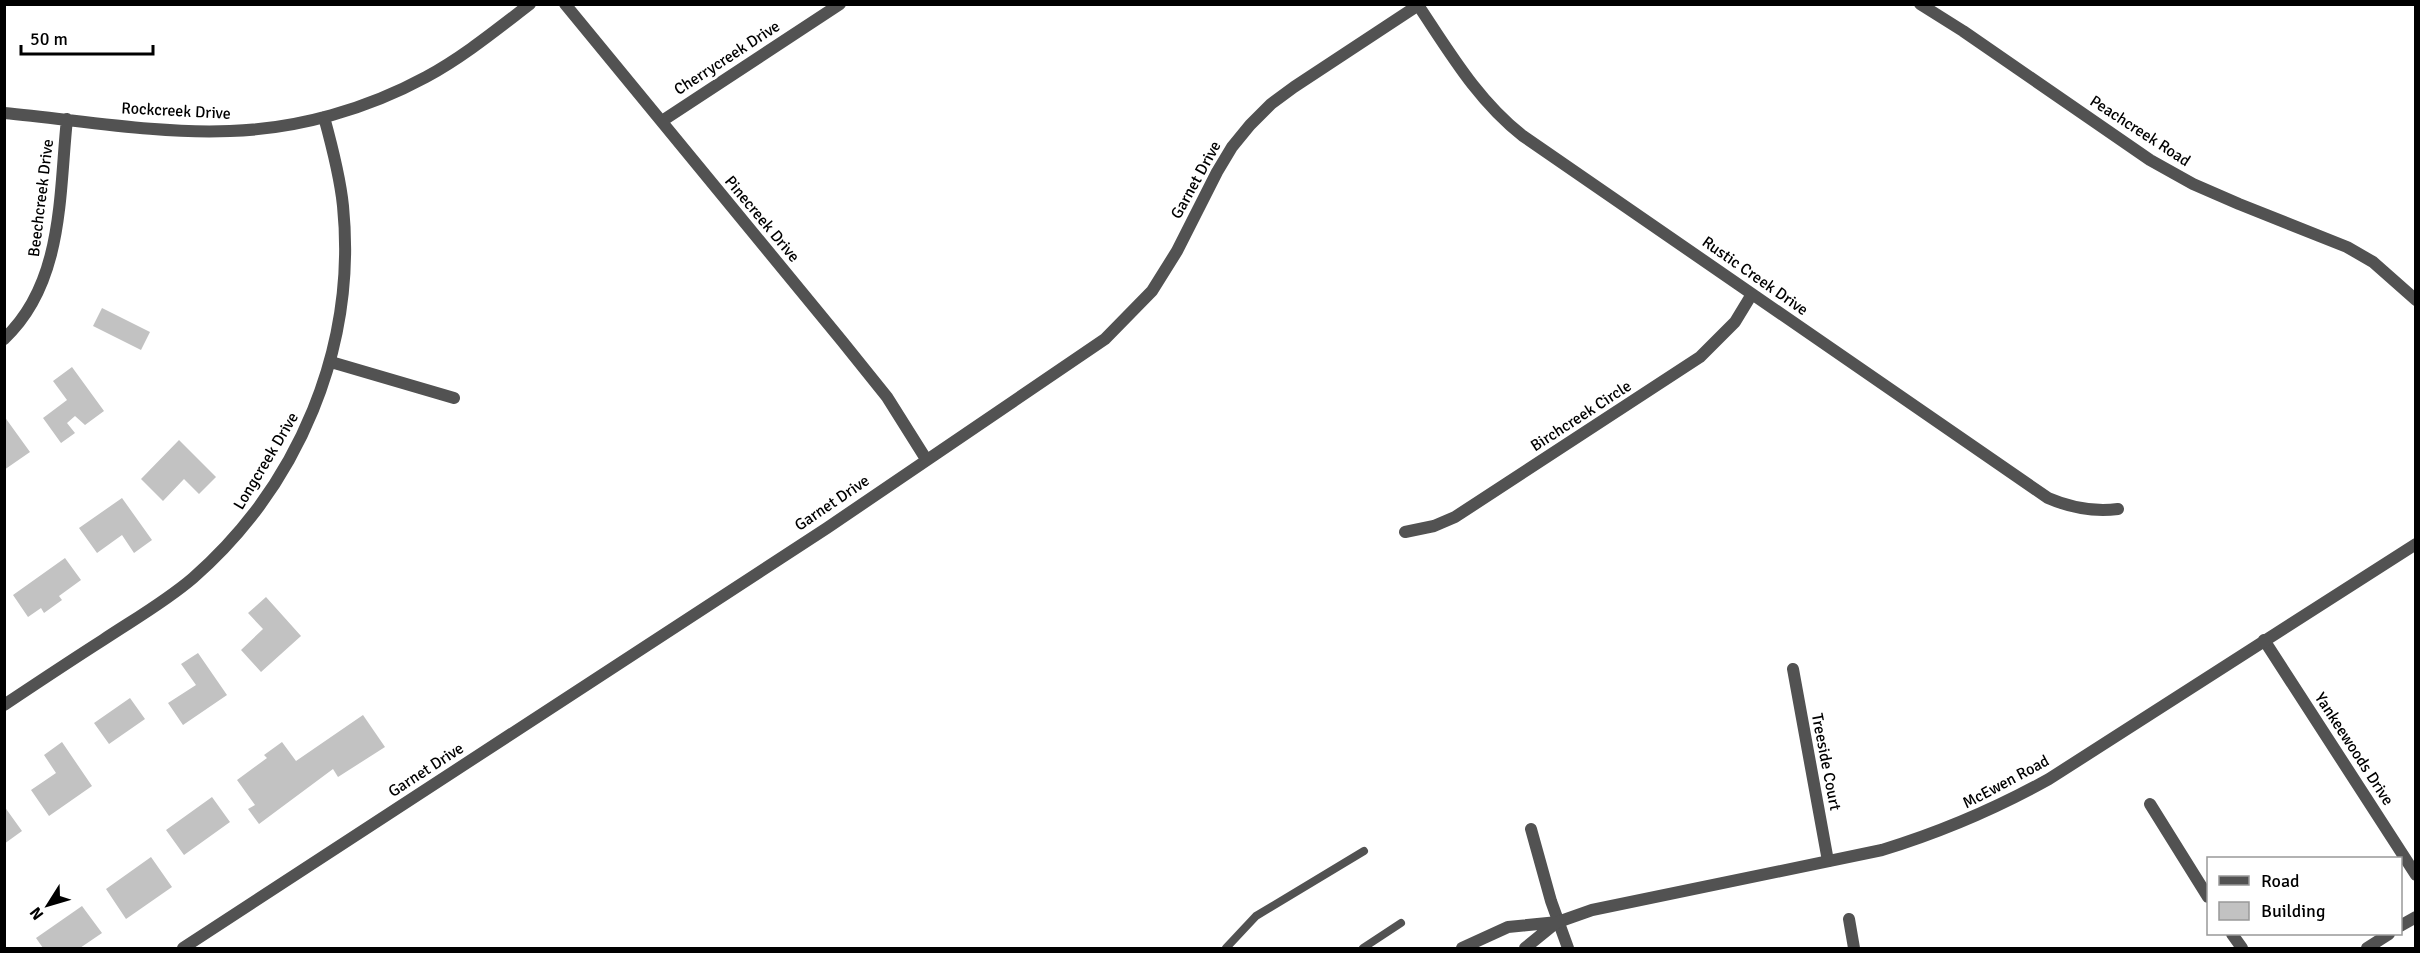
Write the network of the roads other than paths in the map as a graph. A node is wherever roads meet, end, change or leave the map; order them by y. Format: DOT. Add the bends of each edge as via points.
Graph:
graph roads {
  1 [pos="530,4"];
  2 [pos="565,4"];
  3 [pos="840,4"];
  4 [pos="1920,4"];
  5 [pos="1419,5"];
  6 [pos="4,112"];
  7 [pos="324,117"];
  8 [pos="68,119"];
  9 [pos="662,121"];
  10 [pos="1752,294"];
  11 [pos="2415,300"];
  12 [pos="4,339"];
  13 [pos="331,362"];
  14 [pos="454,398"];
  15 [pos="926,459"];
  16 [pos="2118,509"];
  17 [pos="1405,532"];
  18 [pos="2415,544"];
  19 [pos="2264,640"];
  20 [pos="1793,669"];
  21 [pos="4,705"];
  22 [pos="2150,804"];
  23 [pos="1531,830"];
  24 [pos="1364,851"];
  25 [pos="1828,861"];
  26 [pos="2415,875"];
  27 [pos="2207,895"];
  28 [pos="2415,916"];
  29 [pos="1849,919"];
  30 [pos="1558,922"];
  31 [pos="1401,923"];
  32 [pos="2402,925"];
  33 [pos="2233,935"];
  34 [pos="2386,935"];
  35 [pos="183,948"];
  36 [pos="1228,948"];
  37 [pos="1363,948"];
  38 [pos="1462,948"];
  39 [pos="1525,948"];
  40 [pos="1568,948"];
  41 [pos="1854,948"];
  42 [pos="2242,948"];
  43 [pos="2367,948"];
  1 -- 7 [label="street, Rockcreek Drive" via="425,78"];
  2 -- 9 [label="street, Pinecreek Drive"];
  3 -- 9 [label="street, Cherrycreek Drive"];
  4 -- 11 [label="street, Peachcreek Road" via="2150,160 2211,192 2348,247 2373,262"];
  5 -- 10 [label="street, Rustic Creek Drive" via="1470,84 1510,126"];
  5 -- 15 [label="street, Garnet Drive" via="1294,87 1250,124 1217,172 1152,291 1106,339"];
  6 -- 8 [label="street, Rockcreek Drive"];
  7 -- 8 [label="street, Rockcreek Drive" via="285,126 231,131 181,131"];
  7 -- 13 [label="street, Longcreek Drive" via="340,186 346,246 344,286"];
  8 -- 12 [label="street, Beechcreek Drive" via="54,248 38,295"];
  9 -- 15 [label="street, Pinecreek Drive" via="887,397"];
  10 -- 16 [label="street, Rustic Creek Drive" via="2048,498 2085,510"];
  10 -- 17 [label="street, Birchcreek Circle" via="1735,322 1700,357 1455,517"];
  13 -- 14 [label="street"];
  13 -- 21 [label="street, Longcreek Drive" via="310,421 286,465 260,507 220,553 159,603"];
  15 -- 35 [label="street, Garnet Drive" via="827,528"];
  18 -- 19 [label="street, McEwen Road"];
  19 -- 25 [label="street, McEwen Road" via="2009,801 1925,837"];
  19 -- 26 [label="street, Yankeewoods Drive"];
  20 -- 25 [label="street, Treeside Court"];
  22 -- 27 [label="street"];
  23 -- 30 [label="street"];
  24 -- 36 [label="lane" via="1256,916"];
  25 -- 30 [label="street, McEwen Road" via="1592,910"];
  28 -- 32 [label="street"];
  29 -- 41 [label="street"];
  30 -- 38 [label="street, McEwen Road" via="1508,927"];
  30 -- 39 [label="street, McEwen Road"];
  30 -- 40 [label="street"];
  31 -- 37 [label="lane"];
  33 -- 42 [label="street"];
  34 -- 43 [label="street"];
}
